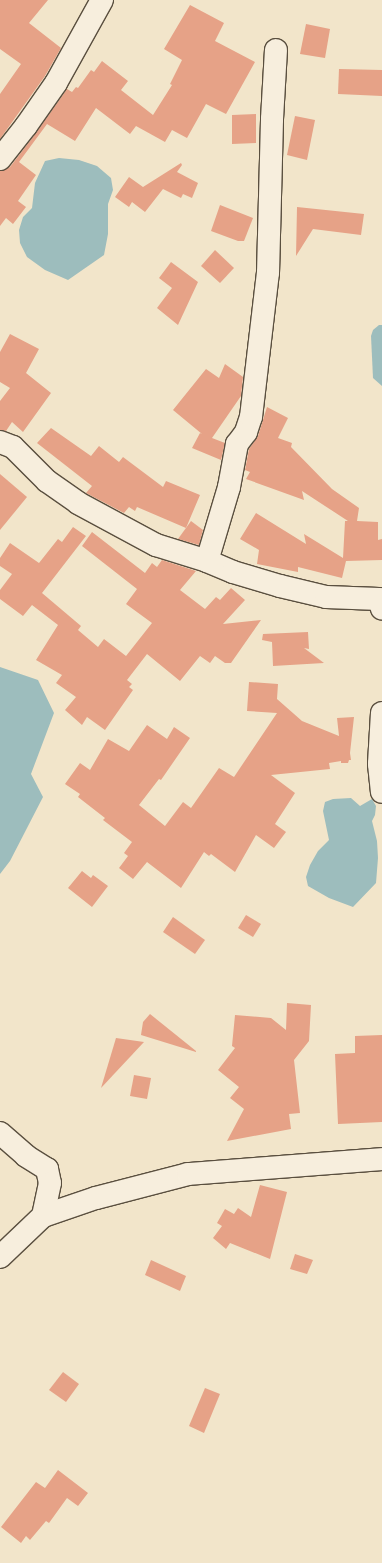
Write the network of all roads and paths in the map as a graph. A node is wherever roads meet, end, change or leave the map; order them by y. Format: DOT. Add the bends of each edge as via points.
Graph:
graph roads {
  1 [pos="102,0"];
  2 [pos="276,50"];
  3 [pos="0,159"];
  4 [pos="0,442"];
  5 [pos="207,561"];
  6 [pos="382,608"];
  7 [pos="382,713"];
  8 [pos="382,792"];
  9 [pos="0,1133"];
  10 [pos="382,1159"];
  11 [pos="43,1216"];
  12 [pos="0,1257"];
  1 -- 3 [label="street" via="56,83"];
  2 -- 5 [label="street" via="268,273 251,417 246,432 238,444 229,487"];
  4 -- 5 [label="street" via="13,447 47,481 78,503 156,545"];
  5 -- 6 [label="street" via="233,572 326,597 380,599"];
  7 -- 8 [label="street"];
  9 -- 11 [label="street" via="26,1156 47,1169 50,1183"];
  10 -- 11 [label="street" via="188,1174 96,1198"];
  11 -- 12 [label="street"];
}
